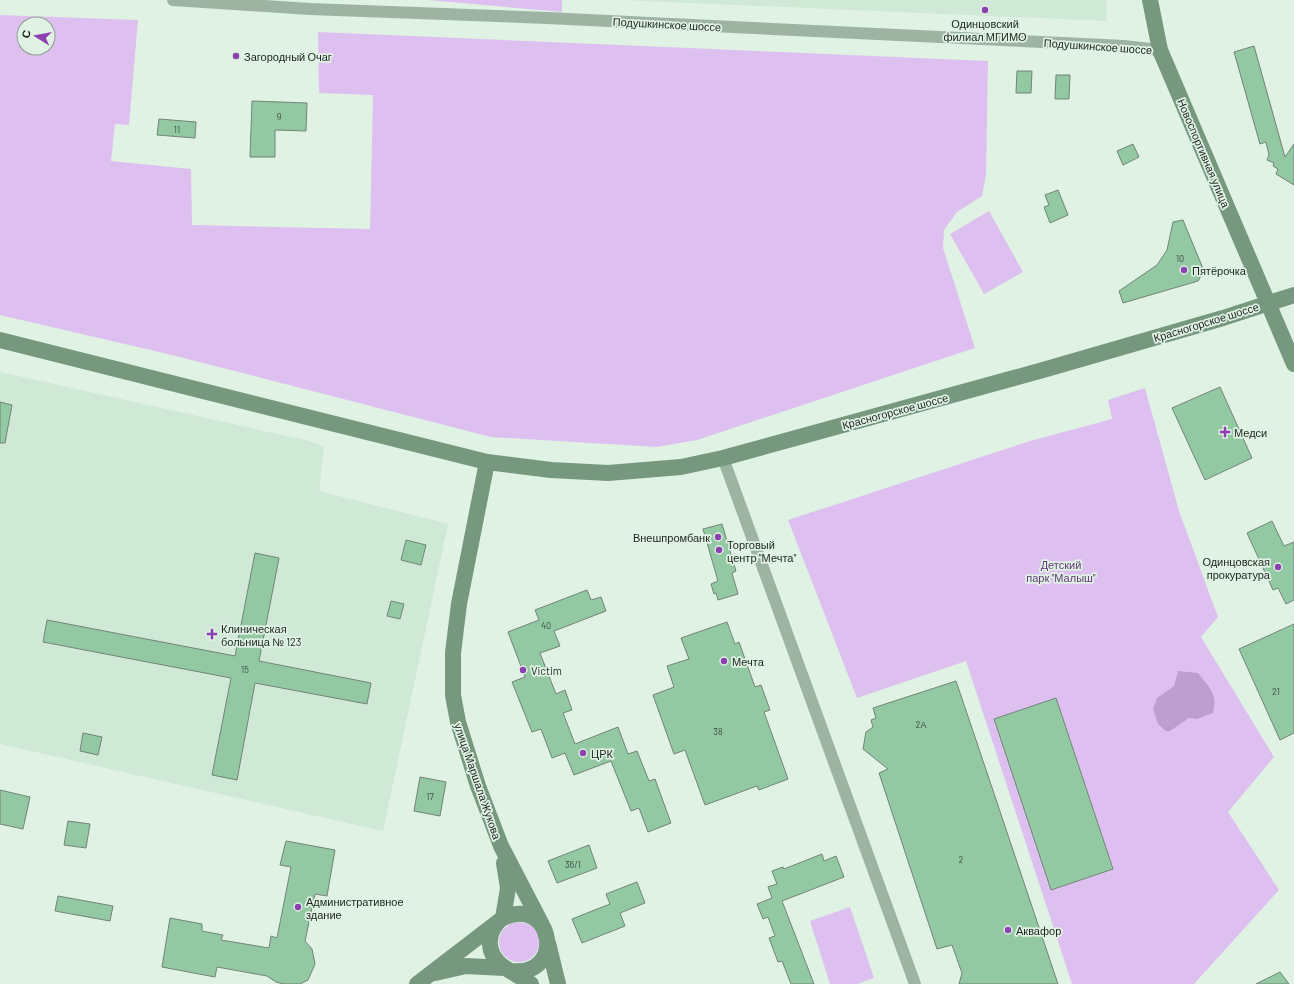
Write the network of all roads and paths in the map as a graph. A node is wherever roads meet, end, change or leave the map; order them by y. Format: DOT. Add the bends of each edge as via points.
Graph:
graph roads {
  1 [pos="173,0"];
  2 [pos="1150,0"];
  3 [pos="1160,50"];
  4 [pos="1294,295"];
  5 [pos="1268,303"];
  6 [pos="0,340"];
  7 [pos="1294,364"];
  8 [pos="723,458"];
  9 [pos="488,462"];
  10 [pos="501,846"];
  11 [pos="502,919"];
  12 [pos="545,932"];
  13 [pos="507,969"];
  14 [pos="431,974"];
  15 [pos="417,984"];
  16 [pos="531,984"];
  17 [pos="558,984"];
  18 [pos="915,984"];
  1 -- 3 [label="street, Подушкинское шоссе" via="310,9 1124,46"];
  2 -- 3 [label="main road, Новоспортивная улица"];
  3 -- 5 [label="main road, Новоспортивная улица"];
  4 -- 5 [label="main road, Красногорское шоссе"];
  5 -- 7 [label="main road, Новоспортивная улица"];
  5 -- 8 [label="main road, Красногорское шоссе" via="1051,368"];
  6 -- 9 [label="main road, Красногорское шоссе"];
  8 -- 9 [label="main road, Красногорское шоссе" via="681,467 608,473 551,470"];
  8 -- 18 [label="street"];
  9 -- 10 [label="main road, улица Маршала Жукова" via="459,604 453,653 453,695 458,722 478,786"];
  10 -- 11 [label="main road" via="508,888 508,900"];
  10 -- 12 [label="main road, улица Маршала Жукова"];
  11 -- 12 [label="main road" via="510,915 524,914 537,920"];
  11 -- 13 [label="main road" via="491,933 490,949 498,963"];
  11 -- 14 [label="main road"];
  12 -- 13 [label="main road" via="545,956 540,962 527,970"];
  12 -- 17 [label="main road, улица Маршала Жукова"];
  13 -- 14 [label="main road" via="466,966"];
  13 -- 16 [label="main road"];
  14 -- 15 [label="main road"];
}
